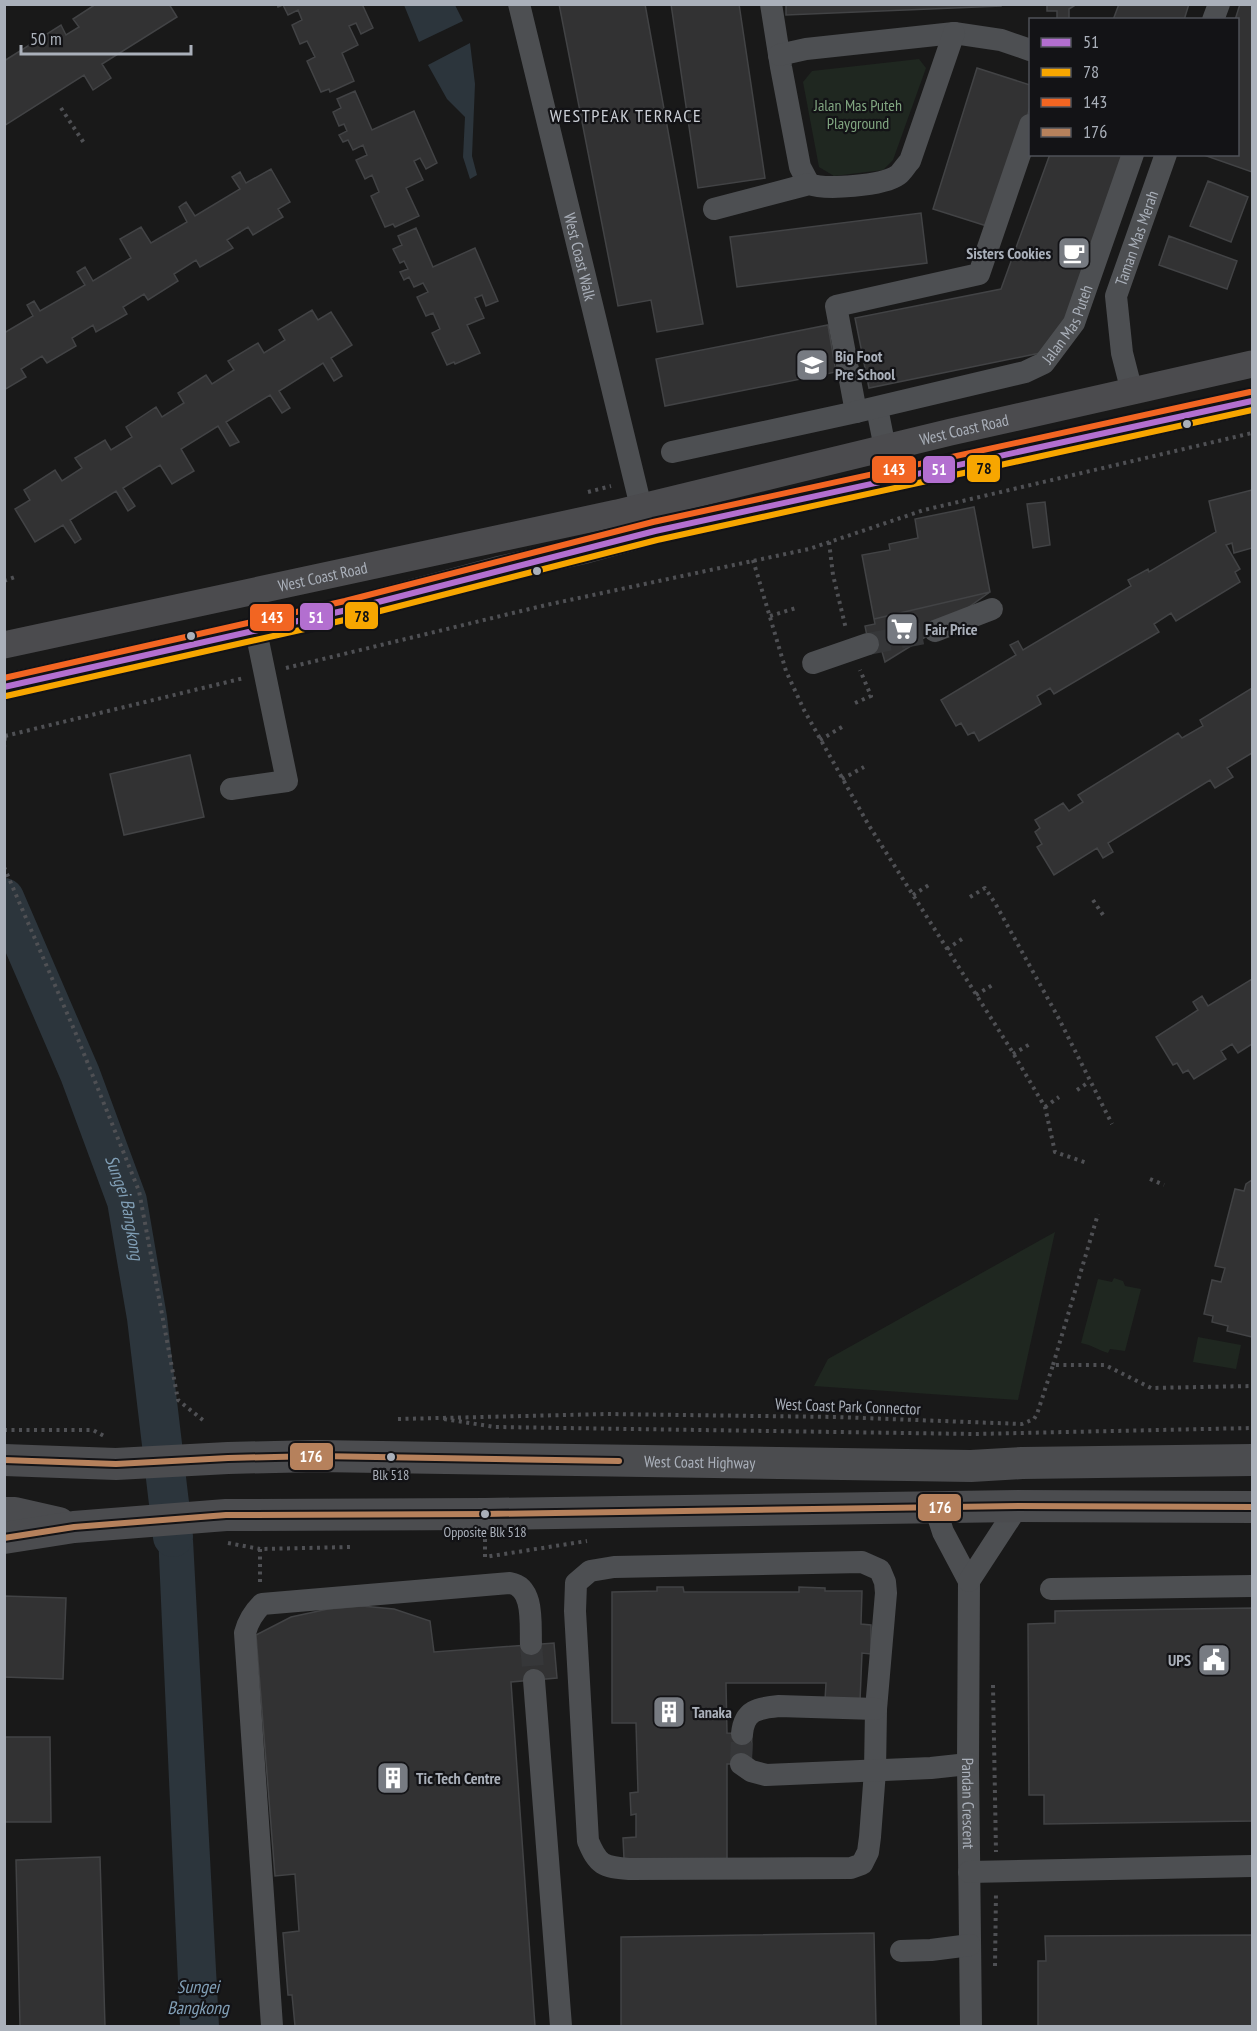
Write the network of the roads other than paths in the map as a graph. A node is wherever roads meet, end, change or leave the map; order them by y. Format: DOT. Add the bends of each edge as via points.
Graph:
graph roads {
  1 [pos="519,4"];
  2 [pos="771,4"];
  3 [pos="954,33"];
  4 [pos="1029,50"];
  5 [pos="779,55"];
  6 [pos="1029,128"];
  7 [pos="1132,156"];
  8 [pos="1165,156"];
  9 [pos="809,184"];
  10 [pos="714,209"];
  11 [pos="1087,285"];
  12 [pos="1116,296"];
  13 [pos="1252,364"];
  14 [pos="1132,392"];
  15 [pos="1252,401"];
  16 [pos="866,410"];
  17 [pos="968,429"];
  18 [pos="885,448"];
  19 [pos="672,452"];
  20 [pos="979,460"];
  21 [pos="641,507"];
  22 [pos="655,531"];
  23 [pos="490,541"];
  24 [pos="497,570"];
  25 [pos="992,609"];
  26 [pos="256,631"];
  27 [pos="935,631"];
  28 [pos="868,644"];
  29 [pos="4,645"];
  30 [pos="813,663"];
  31 [pos="4,687"];
  32 [pos="231,789"];
  33 [pos="107,1456"];
  34 [pos="4,1460"];
  35 [pos="1252,1460"];
  36 [pos="4,1476"];
  37 [pos="1018,1506"];
  38 [pos="935,1507"];
  39 [pos="1252,1507"];
  40 [pos="4,1513"];
  41 [pos="74,1527"];
  42 [pos="4,1538"];
  43 [pos="969,1581"];
  44 [pos="1252,1586"];
  45 [pos="1051,1589"];
  46 [pos="531,1644"];
  47 [pos="534,1680"];
  48 [pos="876,1709"];
  49 [pos="742,1734"];
  50 [pos="741,1764"];
  51 [pos="968,1764"];
  52 [pos="875,1771"];
  53 [pos="1252,1866"];
  54 [pos="969,1872"];
  55 [pos="970,1945"];
  56 [pos="901,1951"];
  57 [pos="272,2026"];
  58 [pos="561,2026"];
  59 [pos="971,2026"];
  1 -- 21 [label="street, West Coast Walk"];
  2 -- 5 [label="street"];
  3 -- 4 [label="street" via="1001,40"];
  3 -- 5 [label="street"];
  3 -- 9 [label="street" via="910,161 898,175 884,181 830,188"];
  5 -- 9 [label="street" via="800,167"];
  6 -- 16 [label="street" via="979,274 836,306"];
  7 -- 11 [label="street, Jalan Mas Puteh"];
  8 -- 12 [label="street, Taman Mas Merah"];
  9 -- 10 [label="street"];
  11 -- 12 [label="street"];
  11 -- 16 [label="street, Jalan Mas Puteh" via="1074,322 1044,363 1025,372"];
  12 -- 14 [label="street, Taman Mas Merah" via="1122,353"];
  13 -- 14 [label="main road, West Coast Road"];
  14 -- 17 [label="main road, West Coast Road"];
  15 -- 20 [label="main road, West Coast Road"];
  16 -- 18 [label="street"];
  16 -- 19 [label="street, Jalan Mas Puteh"];
  17 -- 18 [label="main road, West Coast Road"];
  17 -- 20 [label="main road" via="978,442"];
  18 -- 21 [label="main road, West Coast Road"];
  20 -- 22 [label="main road, West Coast Road"];
  21 -- 22 [label="street" via="645,520"];
  21 -- 23 [label="main road, West Coast Road"];
  22 -- 24 [label="main road, West Coast Road"];
  23 -- 24 [label="main road"];
  23 -- 29 [label="main road, West Coast Road"];
  24 -- 26 [label="main road, West Coast Road"];
  25 -- 27 [label="street"];
  26 -- 31 [label="main road, West Coast Road"];
  26 -- 32 [label="street" via="287,781"];
  28 -- 30 [label="street"];
  33 -- 34 [label="highway, West Coast Highway"];
  33 -- 35 [label="highway, West Coast Highway" via="970,1466"];
  33 -- 36 [label="highway" via="60,1475"];
  37 -- 38 [label="highway"];
  37 -- 39 [label="highway"];
  37 -- 43 [label="street"];
  38 -- 41 [label="highway" via="226,1515"];
  38 -- 43 [label="street, Pandan Crescent" via="943,1532"];
  40 -- 41 [label="highway"];
  41 -- 42 [label="highway"];
  43 -- 51 [label="street, Pandan Crescent"];
  44 -- 45 [label="street"];
  46 -- 57 [label="street" via="528,1599 523,1588 510,1582 262,1604 247,1623"];
  47 -- 58 [label="street"];
  48 -- 49 [label="street" via="764,1708 746,1718"];
  48 -- 52 [label="street"];
  48 -- 52 [label="street" via="886,1593 880,1570 872,1565 862,1562 614,1567 590,1572 576,1583 574,1611 588,1841 595,1858 608,1868 851,1868 862,1864 868,1852"];
  50 -- 52 [label="street" via="751,1772 766,1775"];
  51 -- 52 [label="street"];
  51 -- 54 [label="street, Pandan Crescent"];
  53 -- 54 [label="street"];
  54 -- 55 [label="street, Pandan Crescent"];
  55 -- 56 [label="street"];
  55 -- 59 [label="street, Pandan Crescent"];
}
